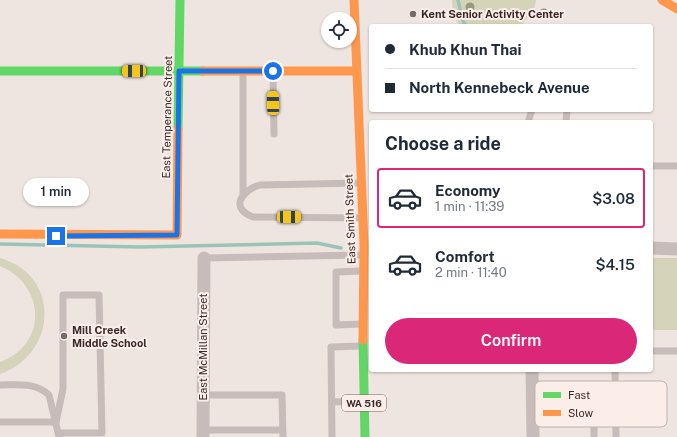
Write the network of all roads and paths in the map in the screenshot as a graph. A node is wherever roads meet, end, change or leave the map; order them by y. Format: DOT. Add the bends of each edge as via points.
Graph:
graph roads {
  1 [pos="180,0"];
  2 [pos="354,0"];
  3 [pos="662,0"];
  4 [pos="677,9"];
  5 [pos="0,71"];
  6 [pos="179,71"];
  7 [pos="243,71"];
  8 [pos="273,71"];
  9 [pos="356,71"];
  10 [pos="274,134"];
  11 [pos="653,166"];
  12 [pos="677,166"];
  13 [pos="361,183"];
  14 [pos="243,193"];
  15 [pos="363,218"];
  16 [pos="0,234"];
  17 [pos="366,248"];
  18 [pos="653,248"];
  19 [pos="677,249"];
  20 [pos="204,258"];
  21 [pos="363,271"];
  22 [pos="367,284"];
  23 [pos="367,324"];
  24 [pos="363,346"];
  25 [pos="653,351"];
  26 [pos="677,351"];
  27 [pos="367,370"];
  28 [pos="532,372"];
  29 [pos="0,385"];
  30 [pos="203,395"];
  31 [pos="533,400"];
  32 [pos="364,401"];
  33 [pos="332,402"];
  34 [pos="0,422"];
  35 [pos="56,422"];
  36 [pos="282,433"];
  37 [pos="203,434"];
  38 [pos="59,435"];
  39 [pos="332,437"];
  40 [pos="365,437"];
  41 [pos="533,437"];
  1 -- 6 [label="street, East Temperance Street"];
  2 -- 9 [label="street, East Smith Street / WA 516"];
  3 -- 4 [label="street"];
  5 -- 6 [label="street"];
  6 -- 7 [label="street"];
  6 -- 16 [label="street, East Temperance Street" via="177,235"];
  7 -- 8 [label="street"];
  7 -- 14 [label="lane"];
  8 -- 9 [label="street"];
  8 -- 10 [label="lane"];
  9 -- 13 [label="street, East Smith Street / WA 516"];
  11 -- 12 [label="lane"];
  13 -- 14 [label="lane" via="260,185"];
  13 -- 15 [label="street, East Smith Street / WA 516"];
  14 -- 15 [label="lane" via="240,205 242,211 253,217"];
  15 -- 17 [label="street, East Smith Street / WA 516"];
  17 -- 20 [label="lane"];
  17 -- 21 [label="street, East Smith Street / WA 516"];
  18 -- 19 [label="street"];
  20 -- 30 [label="street, East McMillan Street"];
  21 -- 22 [label="street, East Smith Street / WA 516"];
  21 -- 23 [label="lane" via="336,272 336,325"];
  22 -- 23 [label="street, East Smith Street / WA 516"];
  23 -- 24 [label="street, East Smith Street / WA 516"];
  24 -- 27 [label="street, East Smith Street / WA 516"];
  24 -- 33 [label="lane" via="331,347"];
  25 -- 26 [label="lane"];
  27 -- 32 [label="street, East Smith Street / WA 516"];
  28 -- 31 [label="street"];
  29 -- 35 [label="lane" via="37,386 49,396"];
  30 -- 36 [label="lane" via="282,395"];
  30 -- 37 [label="street, East McMillan Street"];
  31 -- 41 [label="street"];
  32 -- 33 [label="lane"];
  32 -- 40 [label="street, East Smith Street / WA 516"];
  33 -- 39 [label="lane"];
  34 -- 35 [label="lane"];
  35 -- 38 [label="lane"];
  35 -- 38 [label="lane" via="63,389 63,295 99,295 102,432"];
  36 -- 37 [label="lane"];
}
